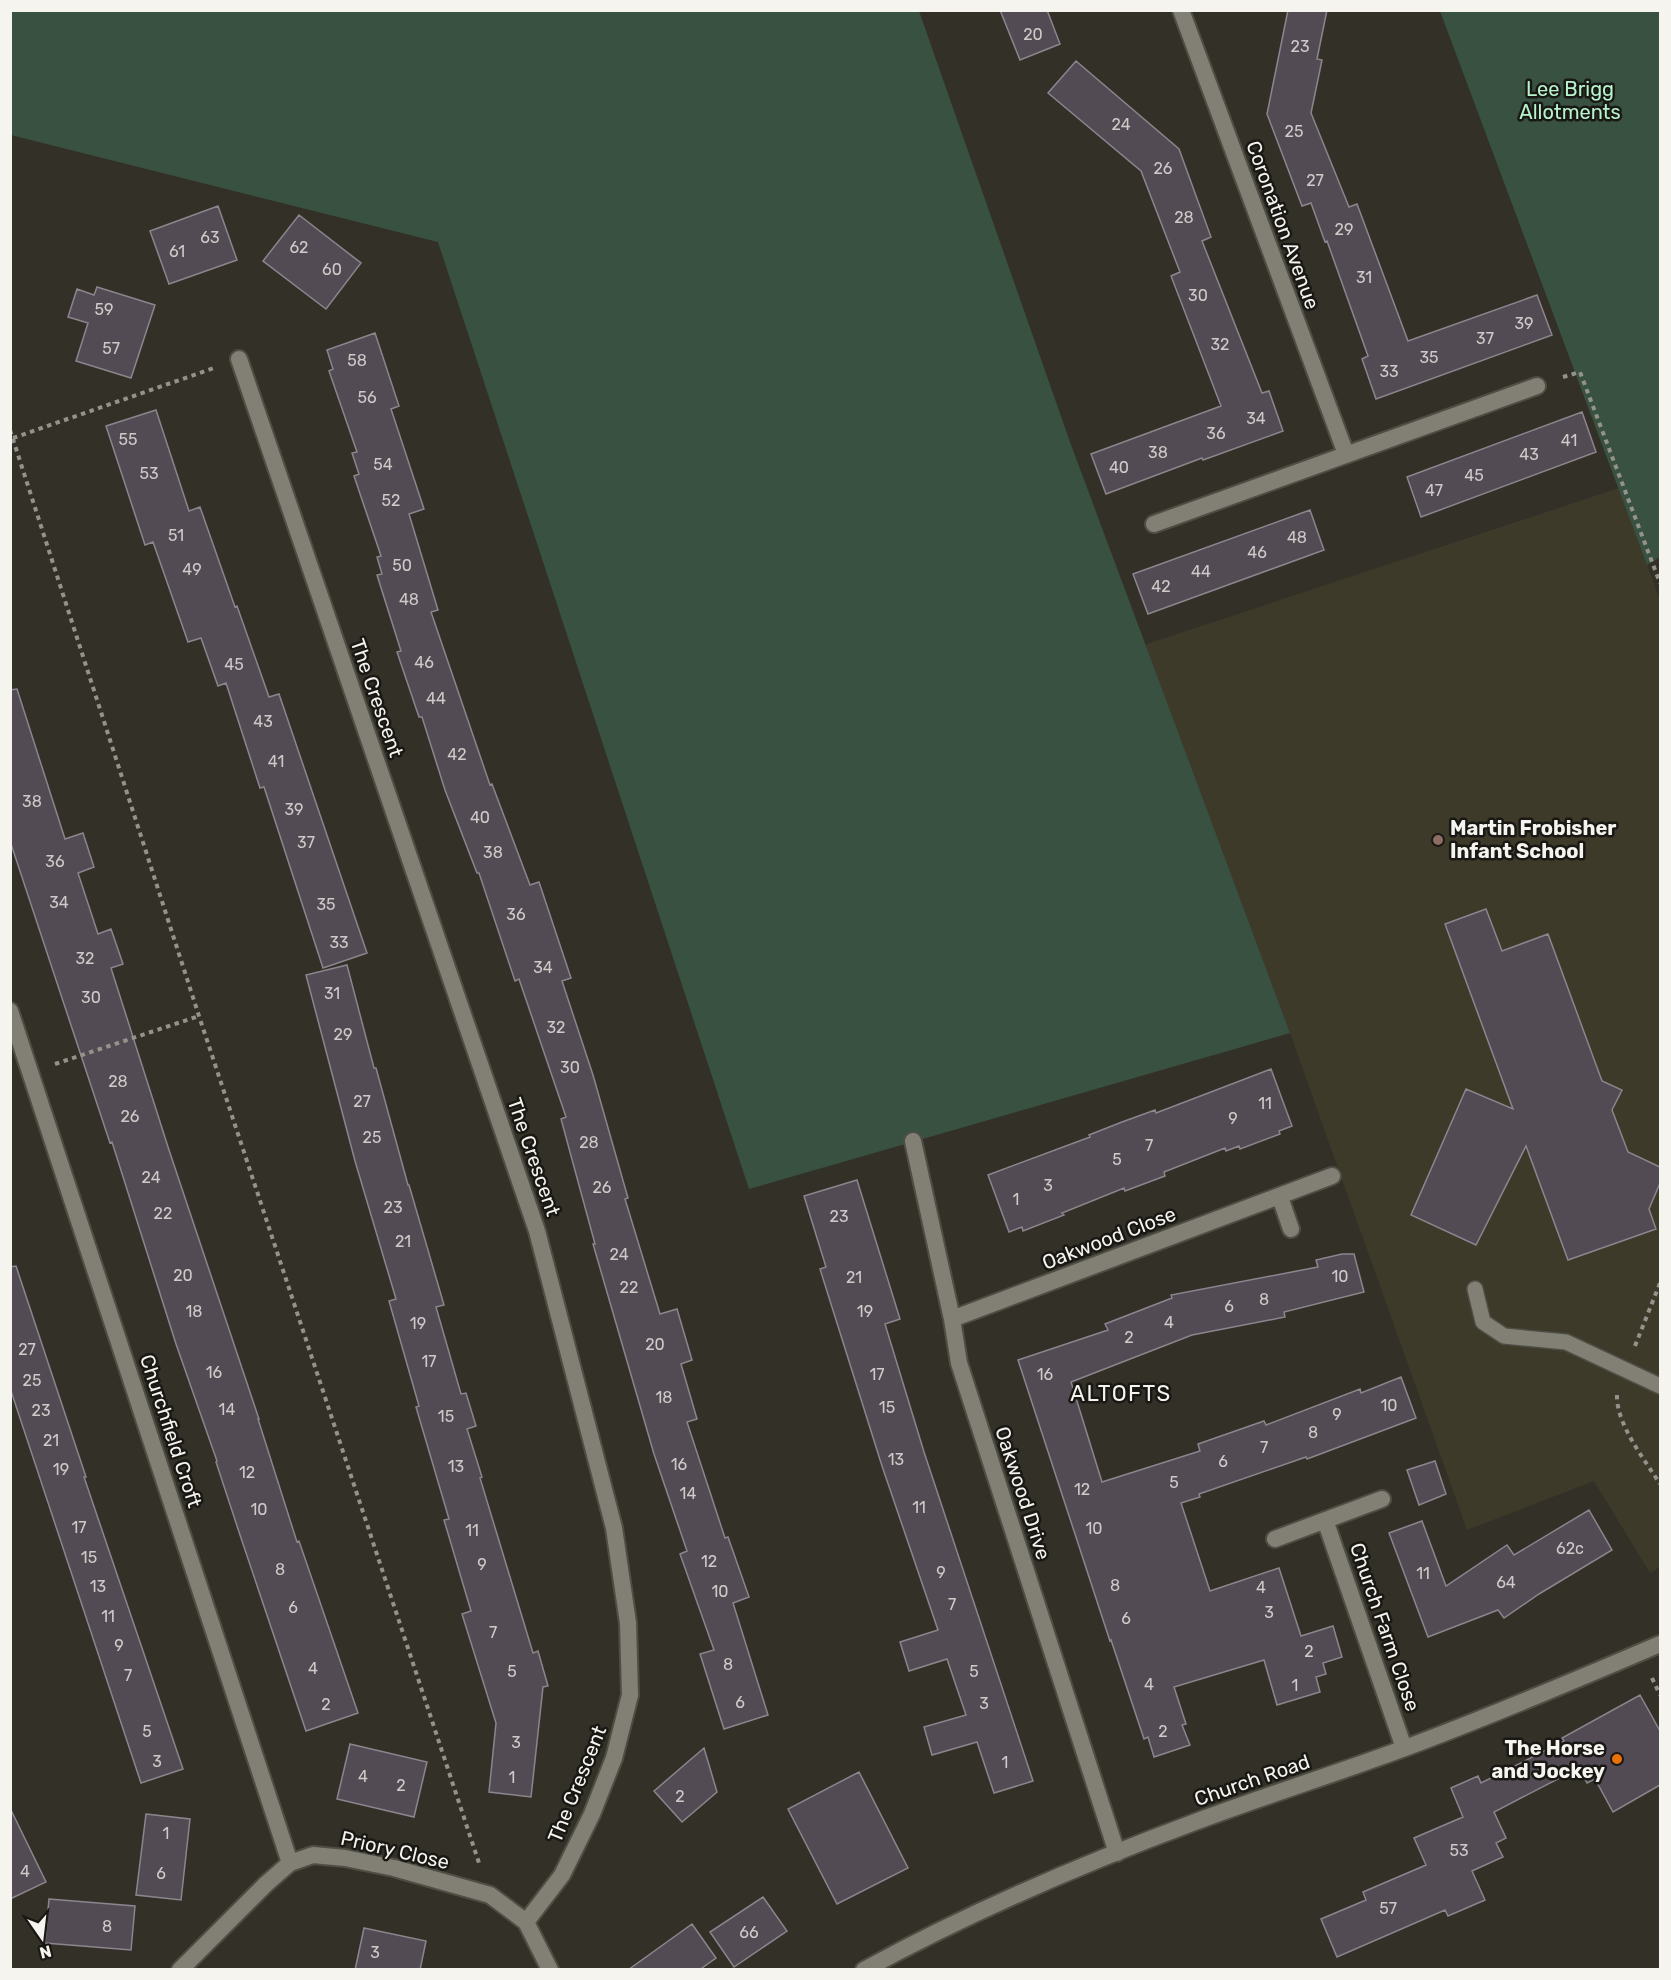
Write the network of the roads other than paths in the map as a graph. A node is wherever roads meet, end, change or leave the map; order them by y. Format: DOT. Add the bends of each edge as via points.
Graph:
graph roads {
  1 [pos="1181,10"];
  2 [pos="239,359"];
  3 [pos="1537,386"];
  4 [pos="1346,454"];
  5 [pos="1154,524"];
  6 [pos="10,1011"];
  7 [pos="913,1141"];
  8 [pos="1332,1176"];
  9 [pos="1280,1197"];
  10 [pos="1291,1229"];
  11 [pos="1474,1289"];
  12 [pos="952,1320"];
  13 [pos="1660,1386"];
  14 [pos="1382,1499"];
  15 [pos="1325,1520"];
  16 [pos="1275,1539"];
  17 [pos="1660,1644"];
  18 [pos="1404,1748"];
  19 [pos="1117,1853"];
  20 [pos="290,1863"];
  21 [pos="526,1922"];
  22 [pos="180,1970"];
  23 [pos="550,1970"];
  24 [pos="864,1970"];
  1 -- 4 [label="street, Coronation Avenue"];
  2 -- 21 [label="street, The Crescent" via="537,1231 614,1528 628,1623 630,1695 614,1758 592,1814 562,1875"];
  3 -- 4 [label="street"];
  4 -- 5 [label="street"];
  6 -- 20 [label="street, Churchfield Croft"];
  7 -- 12 [label="street, Oakwood Drive"];
  8 -- 9 [label="street, Oakwood Close"];
  9 -- 10 [label="street"];
  9 -- 12 [label="street, Oakwood Close"];
  11 -- 13 [label="lane" via="1483,1322 1504,1336 1566,1342"];
  12 -- 19 [label="street, Oakwood Drive" via="959,1363"];
  14 -- 15 [label="street"];
  15 -- 16 [label="street"];
  15 -- 18 [label="street, Church Farm Close"];
  17 -- 18 [label="street, Church Road"];
  18 -- 19 [label="street, Church Road"];
  19 -- 24 [label="street, Church Road" via="999,1903"];
  20 -- 21 [label="street, Priory Close" via="313,1855 394,1868 490,1895"];
  20 -- 22 [label="street, Priory Close"];
  21 -- 23 [label="street"];
}
